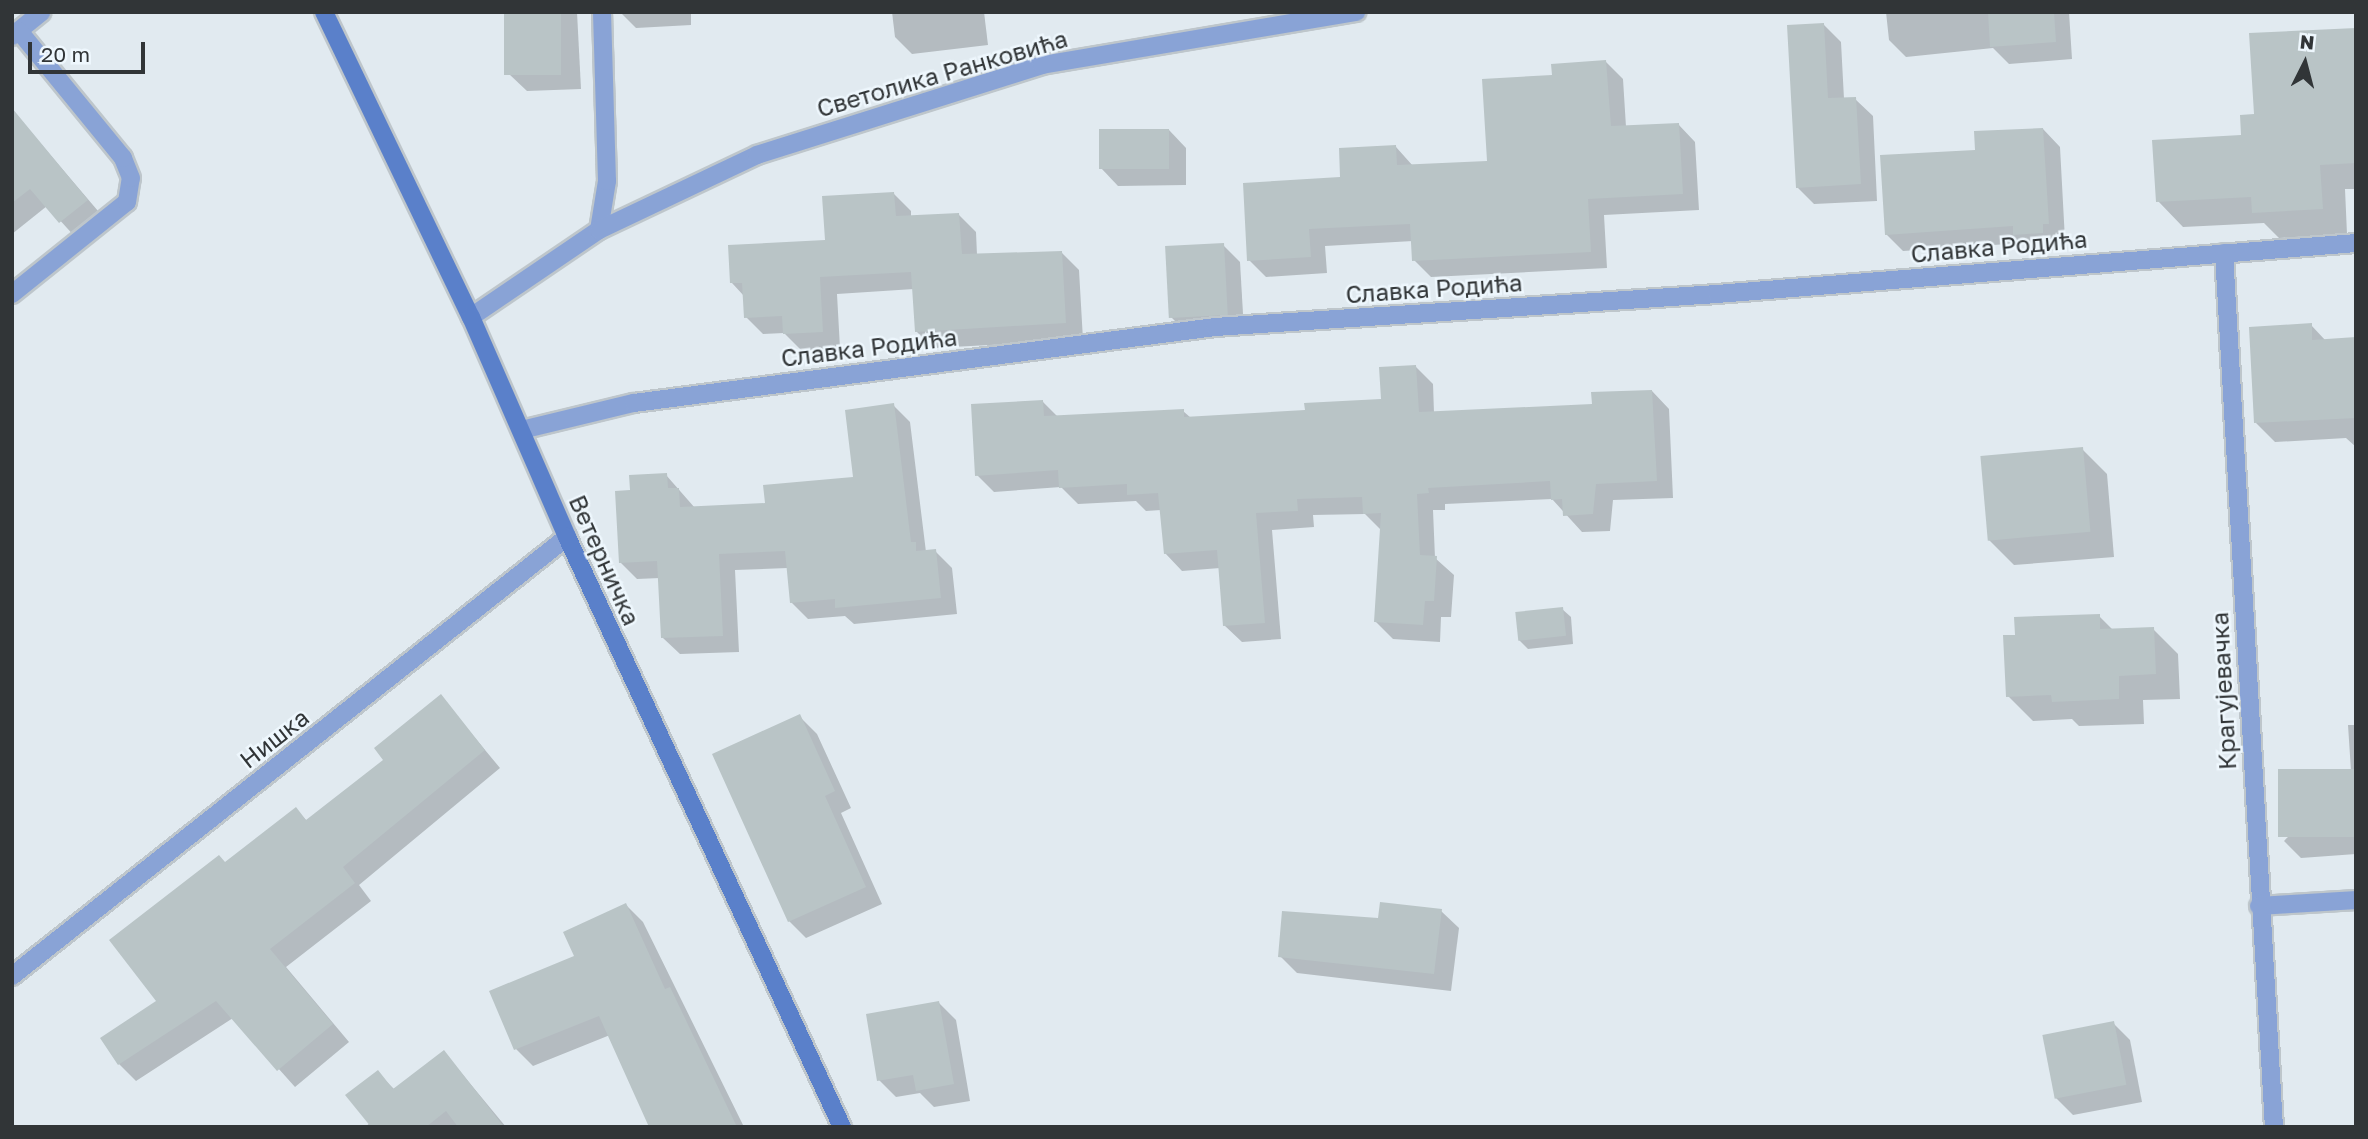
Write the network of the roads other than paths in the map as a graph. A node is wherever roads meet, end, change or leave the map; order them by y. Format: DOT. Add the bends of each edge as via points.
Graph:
graph roads {
  1 [pos="42,12"];
  2 [pos="324,12"];
  3 [pos="601,12"];
  4 [pos="1357,12"];
  5 [pos="15,34"];
  6 [pos="599,230"];
  7 [pos="2356,243"];
  8 [pos="2224,253"];
  9 [pos="12,294"];
  10 [pos="471,317"];
  11 [pos="522,430"];
  12 [pos="567,537"];
  13 [pos="2356,900"];
  14 [pos="2259,906"];
  15 [pos="12,976"];
  16 [pos="842,1127"];
  17 [pos="2274,1127"];
  1 -- 5 [label="street"];
  2 -- 10 [label="street, Ветерничка"];
  3 -- 6 [label="street" via="607,157"];
  4 -- 6 [label="street, Светолика Ранковића" via="1042,65 757,155"];
  5 -- 9 [label="street" via="123,158 131,178 127,202"];
  6 -- 10 [label="street, Светолика Ранковића"];
  7 -- 8 [label="street, Славка Родића"];
  8 -- 11 [label="street, Славка Родића" via="1717,294 1215,327 634,403"];
  8 -- 14 [label="street, Крагујевачка"];
  10 -- 11 [label="street, Ветерничка"];
  11 -- 12 [label="street, Ветерничка"];
  12 -- 15 [label="street, Нишка"];
  12 -- 16 [label="street, Ветерничка"];
  13 -- 14 [label="street"];
  14 -- 17 [label="street, Крагујевачка"];
}
